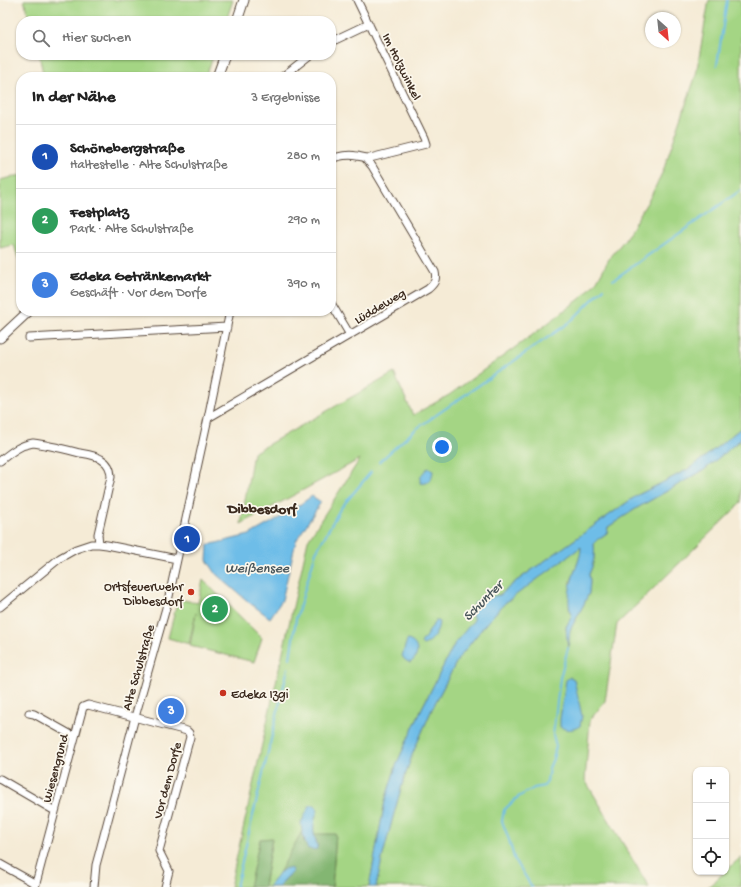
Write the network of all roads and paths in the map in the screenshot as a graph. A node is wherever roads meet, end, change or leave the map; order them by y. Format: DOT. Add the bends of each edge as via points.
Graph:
graph roads {
  1 [pos="244,0"];
  2 [pos="357,0"];
  3 [pos="239,16"];
  4 [pos="369,24"];
  5 [pos="336,40"];
  6 [pos="223,60"];
  7 [pos="304,60"];
  8 [pos="219,72"];
  9 [pos="288,72"];
  10 [pos="336,157"];
  11 [pos="365,158"];
  12 [pos="336,311"];
  13 [pos="24,316"];
  14 [pos="229,316"];
  15 [pos="227,327"];
  16 [pos="350,335"];
  17 [pos="0,338"];
  18 [pos="29,338"];
  19 [pos="208,418"];
  20 [pos="0,460"];
  21 [pos="99,544"];
  22 [pos="177,559"];
  23 [pos="0,607"];
  24 [pos="29,713"];
  25 [pos="135,718"];
  26 [pos="75,737"];
  27 [pos="0,779"];
  28 [pos="55,811"];
  29 [pos="0,864"];
  30 [pos="35,886"];
  31 [pos="94,887"];
  32 [pos="165,887"];
  1 -- 3 [label="main road"];
  2 -- 4 [label="street, Im Holzwinkel"];
  4 -- 5 [label="street"];
  4 -- 11 [label="street, Im Holzwinkel" via="426,144"];
  6 -- 8 [label="main road"];
  7 -- 9 [label="street"];
  10 -- 11 [label="street" via="355,155"];
  11 -- 16 [label="street, Lüddeweg" via="436,277 428,289"];
  12 -- 16 [label="street"];
  13 -- 17 [label="main road"];
  14 -- 15 [label="street, Alte Schulstraße"];
  15 -- 18 [label="street"];
  15 -- 19 [label="street, Alte Schulstraße"];
  16 -- 19 [label="street, Lüddeweg"];
  19 -- 22 [label="street, Alte Schulstraße"];
  20 -- 21 [label="street" via="14,449 34,443 100,458 105,462 111,477 98,534"];
  21 -- 22 [label="street"];
  21 -- 23 [label="street" via="83,546 67,553"];
  22 -- 25 [label="street, Alte Schulstraße"];
  24 -- 26 [label="street"];
  25 -- 26 [label="street, Wiesengrund" via="86,705 83,707"];
  25 -- 31 [label="street, Alte Schulstraße" via="96,865"];
  25 -- 32 [label="street, Vor dem Dorfe" via="187,731 190,737 160,851 169,871"];
  26 -- 28 [label="street, Wiesengrund"];
  27 -- 28 [label="street"];
  28 -- 30 [label="street, Wiesengrund"];
  29 -- 30 [label="street"];
}
